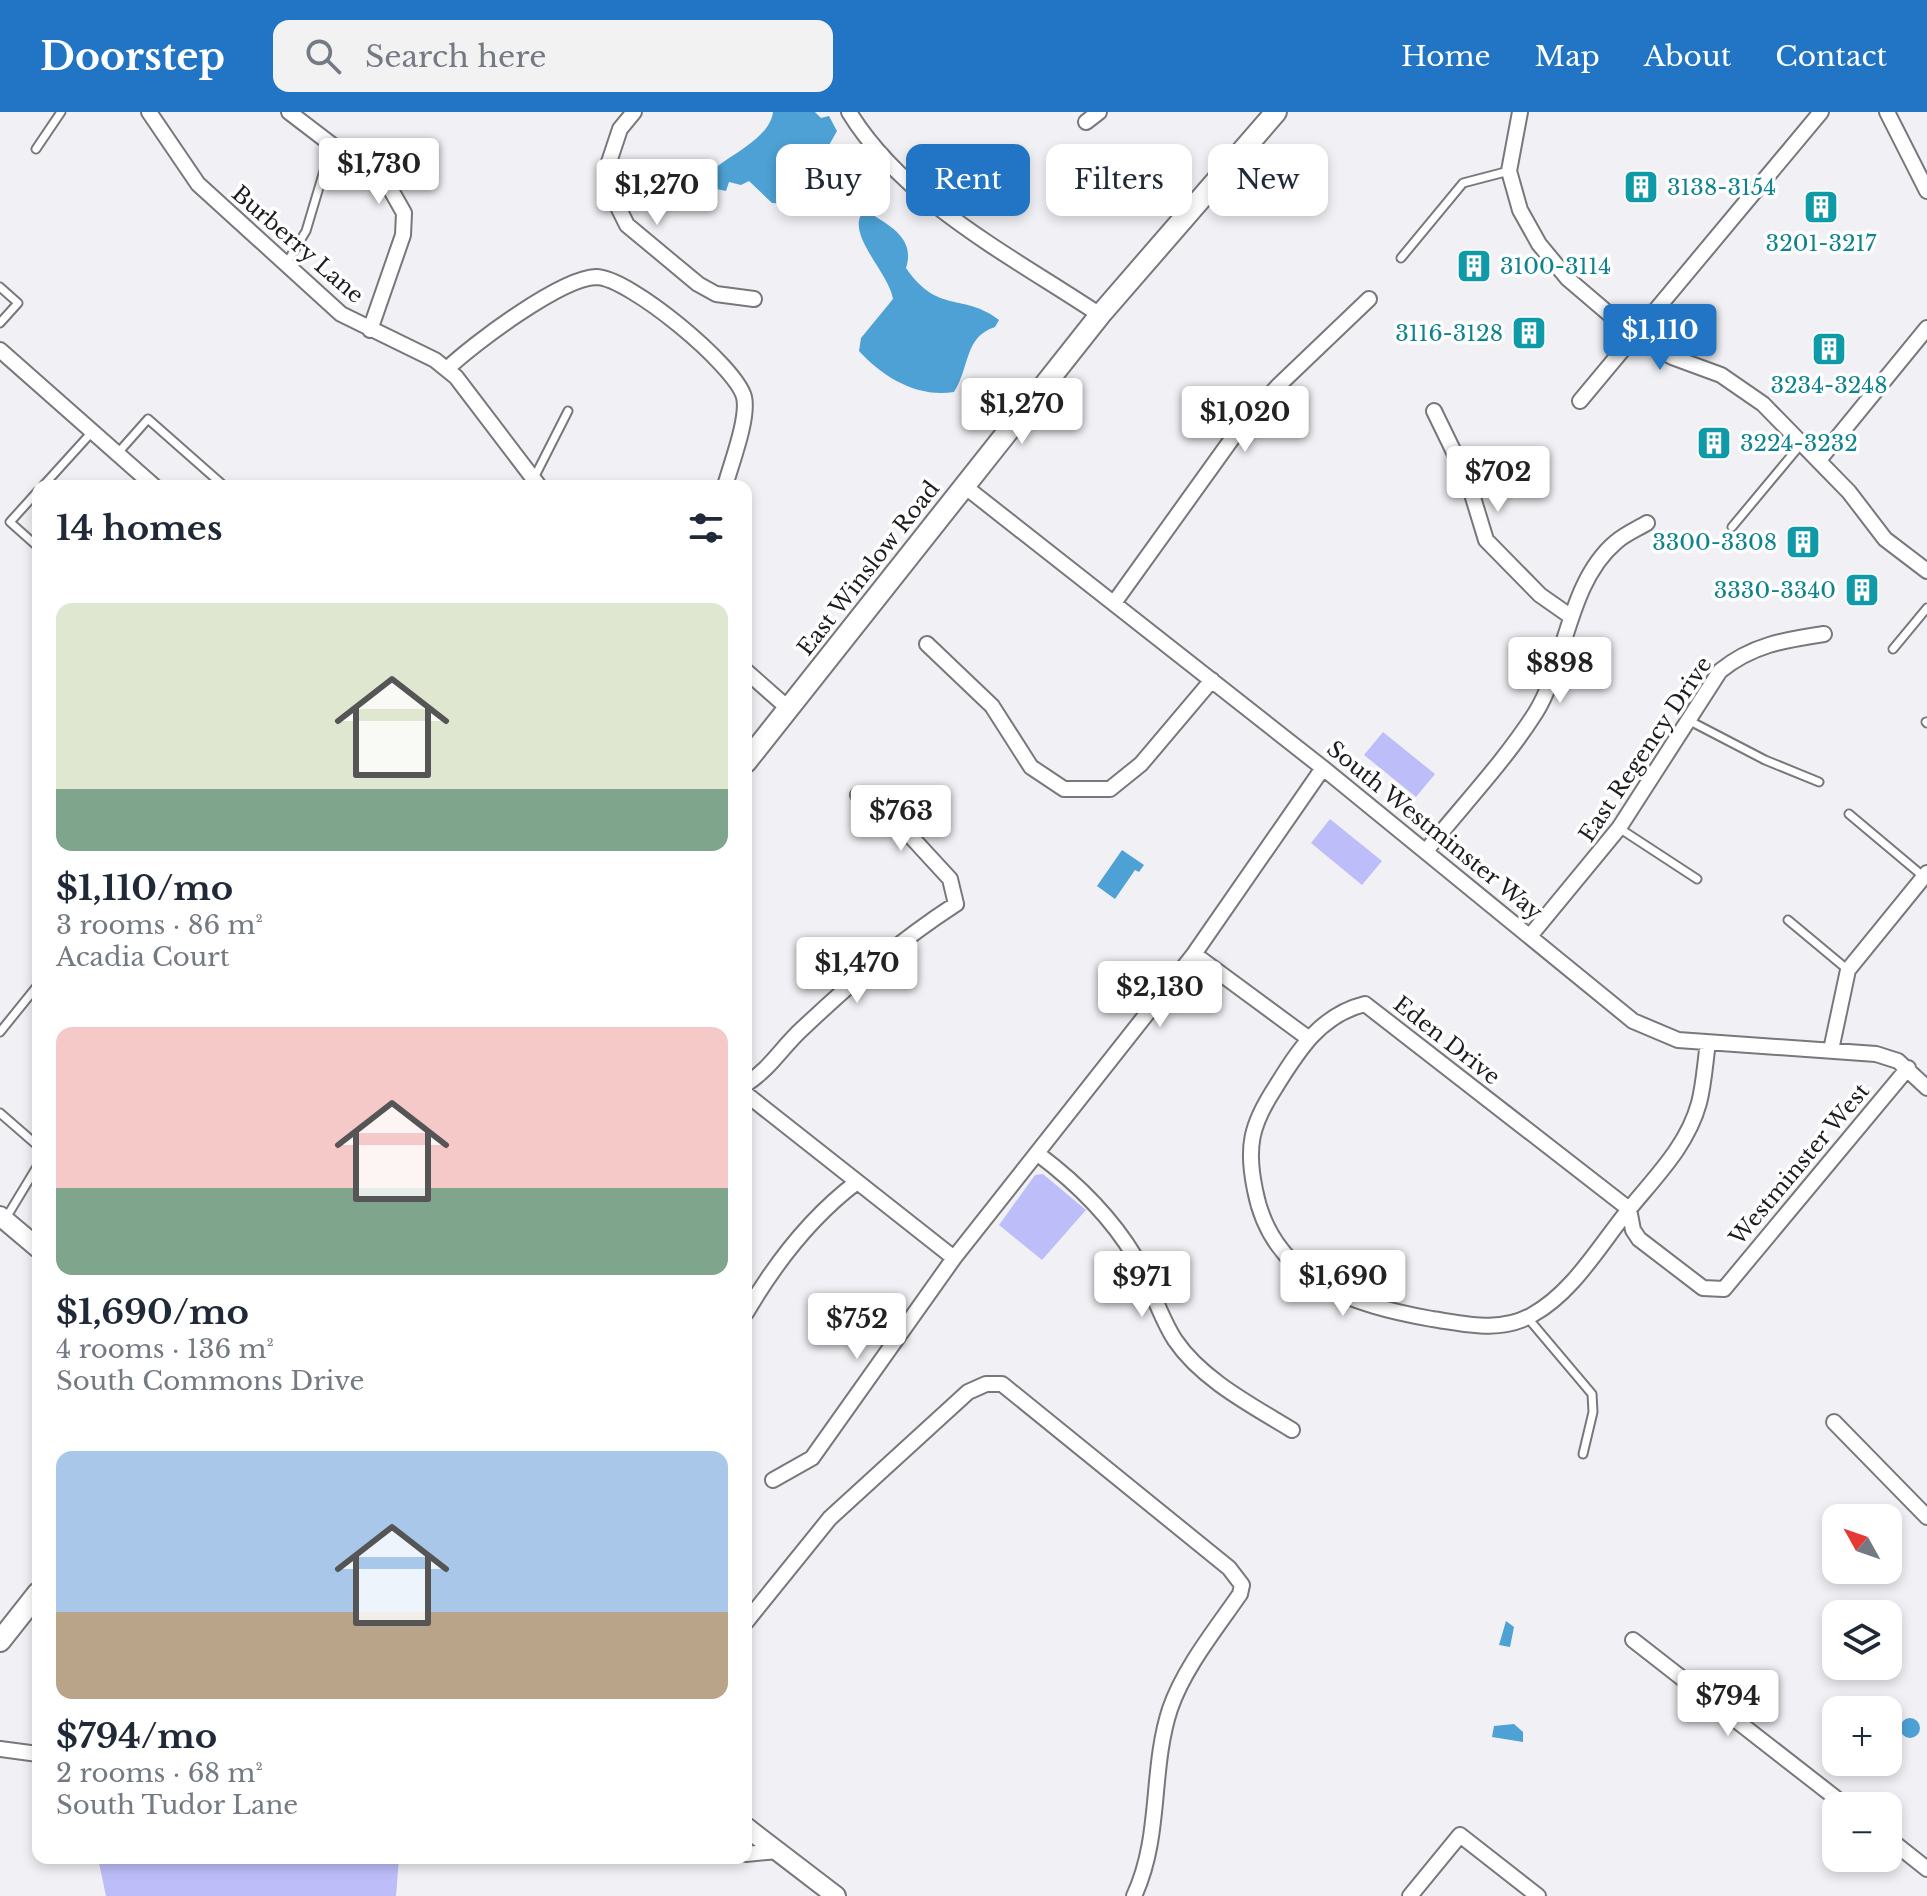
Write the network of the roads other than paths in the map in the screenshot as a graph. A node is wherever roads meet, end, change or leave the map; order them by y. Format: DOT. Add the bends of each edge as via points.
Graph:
graph roads {
  1 [pos="61,112"];
  2 [pos="149,112"];
  3 [pos="289,112"];
  4 [pos="634,112"];
  5 [pos="849,112"];
  6 [pos="1099,112"];
  7 [pos="1276,112"];
  8 [pos="1520,112"];
  9 [pos="1821,112"];
  10 [pos="1887,112"];
  11 [pos="1086,122"];
  12 [pos="332,144"];
  13 [pos="36,149"];
  14 [pos="1509,171"];
  15 [pos="1927,191"];
  16 [pos="1401,258"];
  17 [pos="286,264"];
  18 [pos="0,287"];
  19 [pos="754,299"];
  20 [pos="1369,299"];
  21 [pos="1100,315"];
  22 [pos="0,323"];
  23 [pos="1927,328"];
  24 [pos="370,330"];
  25 [pos="1636,337"];
  26 [pos="0,350"];
  27 [pos="447,369"];
  28 [pos="1580,401"];
  29 [pos="568,411"];
  30 [pos="1434,411"];
  31 [pos="93,431"];
  32 [pos="1802,443"];
  33 [pos="117,454"];
  34 [pos="1819,460"];
  35 [pos="48,480"];
  36 [pos="147,480"];
  37 [pos="217,480"];
  38 [pos="534,480"];
  39 [pos="537,480"];
  40 [pos="727,480"];
  41 [pos="963,485"];
  42 [pos="32,498"];
  43 [pos="1647,523"];
  44 [pos="1732,527"];
  45 [pos="32,542"];
  46 [pos="1927,571"];
  47 [pos="1114,603"];
  48 [pos="1927,608"];
  49 [pos="1570,616"];
  50 [pos="1824,634"];
  51 [pos="927,644"];
  52 [pos="1893,649"];
  53 [pos="752,676"];
  54 [pos="1212,680"];
  55 [pos="789,709"];
  56 [pos="1688,720"];
  57 [pos="752,755"];
  58 [pos="1323,768"];
  59 [pos="1819,782"];
  60 [pos="858,795"];
  61 [pos="1849,814"];
  62 [pos="1619,828"];
  63 [pos="1426,851"];
  64 [pos="1926,877"];
  65 [pos="1697,879"];
  66 [pos="1788,920"];
  67 [pos="1530,936"];
  68 [pos="1194,954"];
  69 [pos="1848,970"];
  70 [pos="32,992"];
  71 [pos="0,1032"];
  72 [pos="1308,1038"];
  73 [pos="1708,1043"];
  74 [pos="1831,1050"];
  75 [pos="1908,1068"];
  76 [pos="752,1080"];
  77 [pos="1927,1088"];
  78 [pos="752,1099"];
  79 [pos="0,1113"];
  80 [pos="32,1141"];
  81 [pos="1038,1154"];
  82 [pos="32,1174"];
  83 [pos="857,1182"];
  84 [pos="1629,1209"];
  85 [pos="2,1218"];
  86 [pos="32,1243"];
  87 [pos="954,1258"];
  88 [pos="752,1303"];
  89 [pos="1527,1317"];
  90 [pos="1834,1422"];
  91 [pos="1292,1430"];
  92 [pos="1583,1454"];
  93 [pos="773,1480"];
  94 [pos="1927,1517"];
  95 [pos="32,1601"];
  96 [pos="752,1615"];
  97 [pos="1633,1640"];
  98 [pos="0,1641"];
  99 [pos="0,1749"];
  100 [pos="32,1753"];
  101 [pos="1828,1792"];
  102 [pos="752,1832"];
  103 [pos="1902,1849"];
  104 [pos="778,1851"];
  105 [pos="752,1853"];
  106 [pos="1927,1869"];
  107 [pos="836,1896"];
  108 [pos="1134,1896"];
  109 [pos="1410,1896"];
  110 [pos="1538,1896"];
  1 -- 13 [label="lane"];
  2 -- 17 [label="street, Burberry Lane" via="198,184"];
  3 -- 12 [label="street"];
  4 -- 19 [label="street" via="620,129 609,162 610,191 627,225 698,284 716,294"];
  5 -- 21 [label="street" via="877,154 912,187"];
  6 -- 11 [label="street"];
  7 -- 21 [label="main road, East Winslow Road"];
  8 -- 14 [label="street"];
  9 -- 25 [label="street"];
  10 -- 15 [label="street"];
  12 -- 17 [label="lane" via="306,231"];
  12 -- 24 [label="street" via="391,190 404,213 403,235"];
  14 -- 16 [label="lane" via="1463,183"];
  14 -- 25 [label="street" via="1520,210 1539,244 1568,279"];
  17 -- 24 [label="street, Burberry Lane" via="341,314"];
  18 -- 22 [label="lane" via="18,303"];
  20 -- 47 [label="street" via="1239,429"];
  21 -- 41 [label="main road, East Winslow Road"];
  23 -- 34 [label="street"];
  24 -- 27 [label="street, Burberry Lane"];
  25 -- 28 [label="street"];
  25 -- 32 [label="street" via="1721,375 1763,404"];
  26 -- 31 [label="street"];
  27 -- 38 [label="street, Burberry Lane"];
  27 -- 40 [label="street" via="483,337 570,285 596,277 610,279 635,292 739,385 746,408"];
  29 -- 39 [label="lane"];
  30 -- 49 [label="street" via="1468,481 1486,540 1540,595"];
  31 -- 33 [label="street"];
  31 -- 35 [label="lane"];
  32 -- 34 [label="street"];
  32 -- 44 [label="lane"];
  33 -- 36 [label="street"];
  33 -- 37 [label="lane" via="148,419"];
  34 -- 46 [label="street" via="1885,539"];
  41 -- 47 [label="street, South Westminster Way"];
  41 -- 55 [label="main road, East Winslow Road"];
  42 -- 45 [label="lane" via="10,522"];
  43 -- 49 [label="street" via="1615,543"];
  47 -- 54 [label="street, South Westminster Way"];
  48 -- 52 [label="lane"];
  49 -- 63 [label="street" via="1537,711"];
  50 -- 56 [label="street, East Regency Drive" via="1766,643 1741,654 1720,671"];
  51 -- 54 [label="street" via="992,706 1031,767 1064,789 1110,789 1141,764"];
  53 -- 55 [label="street"];
  54 -- 58 [label="street, South Westminster Way"];
  55 -- 57 [label="main road, East Winslow Road"];
  56 -- 59 [label="lane"];
  56 -- 62 [label="street, East Regency Drive"];
  58 -- 63 [label="street, South Westminster Way"];
  58 -- 68 [label="street"];
  60 -- 76 [label="street" via="892,816 950,879 956,904 899,941"];
  61 -- 64 [label="lane"];
  62 -- 65 [label="lane"];
  62 -- 67 [label="street, East Regency Drive"];
  63 -- 67 [label="street, South Westminster Way"];
  64 -- 69 [label="street"];
  66 -- 69 [label="lane"];
  67 -- 73 [label="street, South Westminster Way" via="1633,1021 1664,1036"];
  68 -- 72 [label="street"];
  68 -- 81 [label="street"];
  69 -- 74 [label="street"];
  70 -- 71 [label="lane"];
  72 -- 84 [label="street, Eden Drive" via="1347,1008 1365,1004"];
  72 -- 89 [label="street" via="1260,1111 1250,1137 1260,1217 1279,1251 1346,1299 1380,1310 1480,1327"];
  73 -- 74 [label="street, South Westminster Way"];
  73 -- 84 [label="street" via="1692,1123 1667,1165"];
  74 -- 75 [label="street, South Westminster Way" via="1876,1054"];
  75 -- 77 [label="street, South Westminster Way"];
  75 -- 84 [label="street, Westminster West" via="1724,1289 1703,1288 1639,1239"];
  78 -- 83 [label="street"];
  79 -- 80 [label="lane"];
  81 -- 87 [label="street"];
  81 -- 91 [label="street" via="1115,1228 1176,1342 1218,1382"];
  82 -- 85 [label="lane"];
  83 -- 87 [label="street"];
  83 -- 88 [label="street" via="831,1201"];
  84 -- 89 [label="street" via="1559,1297"];
  85 -- 86 [label="street"];
  87 -- 93 [label="street" via="812,1458"];
  89 -- 92 [label="lane" via="1592,1394"];
  90 -- 94 [label="street"];
  95 -- 98 [label="main road"];
  96 -- 108 [label="street" via="840,1508 968,1392 1002,1384 1229,1568 1242,1585 1170,1710 1152,1844"];
  97 -- 101 [label="street"];
  99 -- 100 [label="street"];
  102 -- 104 [label="street"];
  103 -- 106 [label="street"];
  104 -- 105 [label="street"];
  104 -- 107 [label="street"];
  109 -- 110 [label="street" via="1460,1835"];
}
